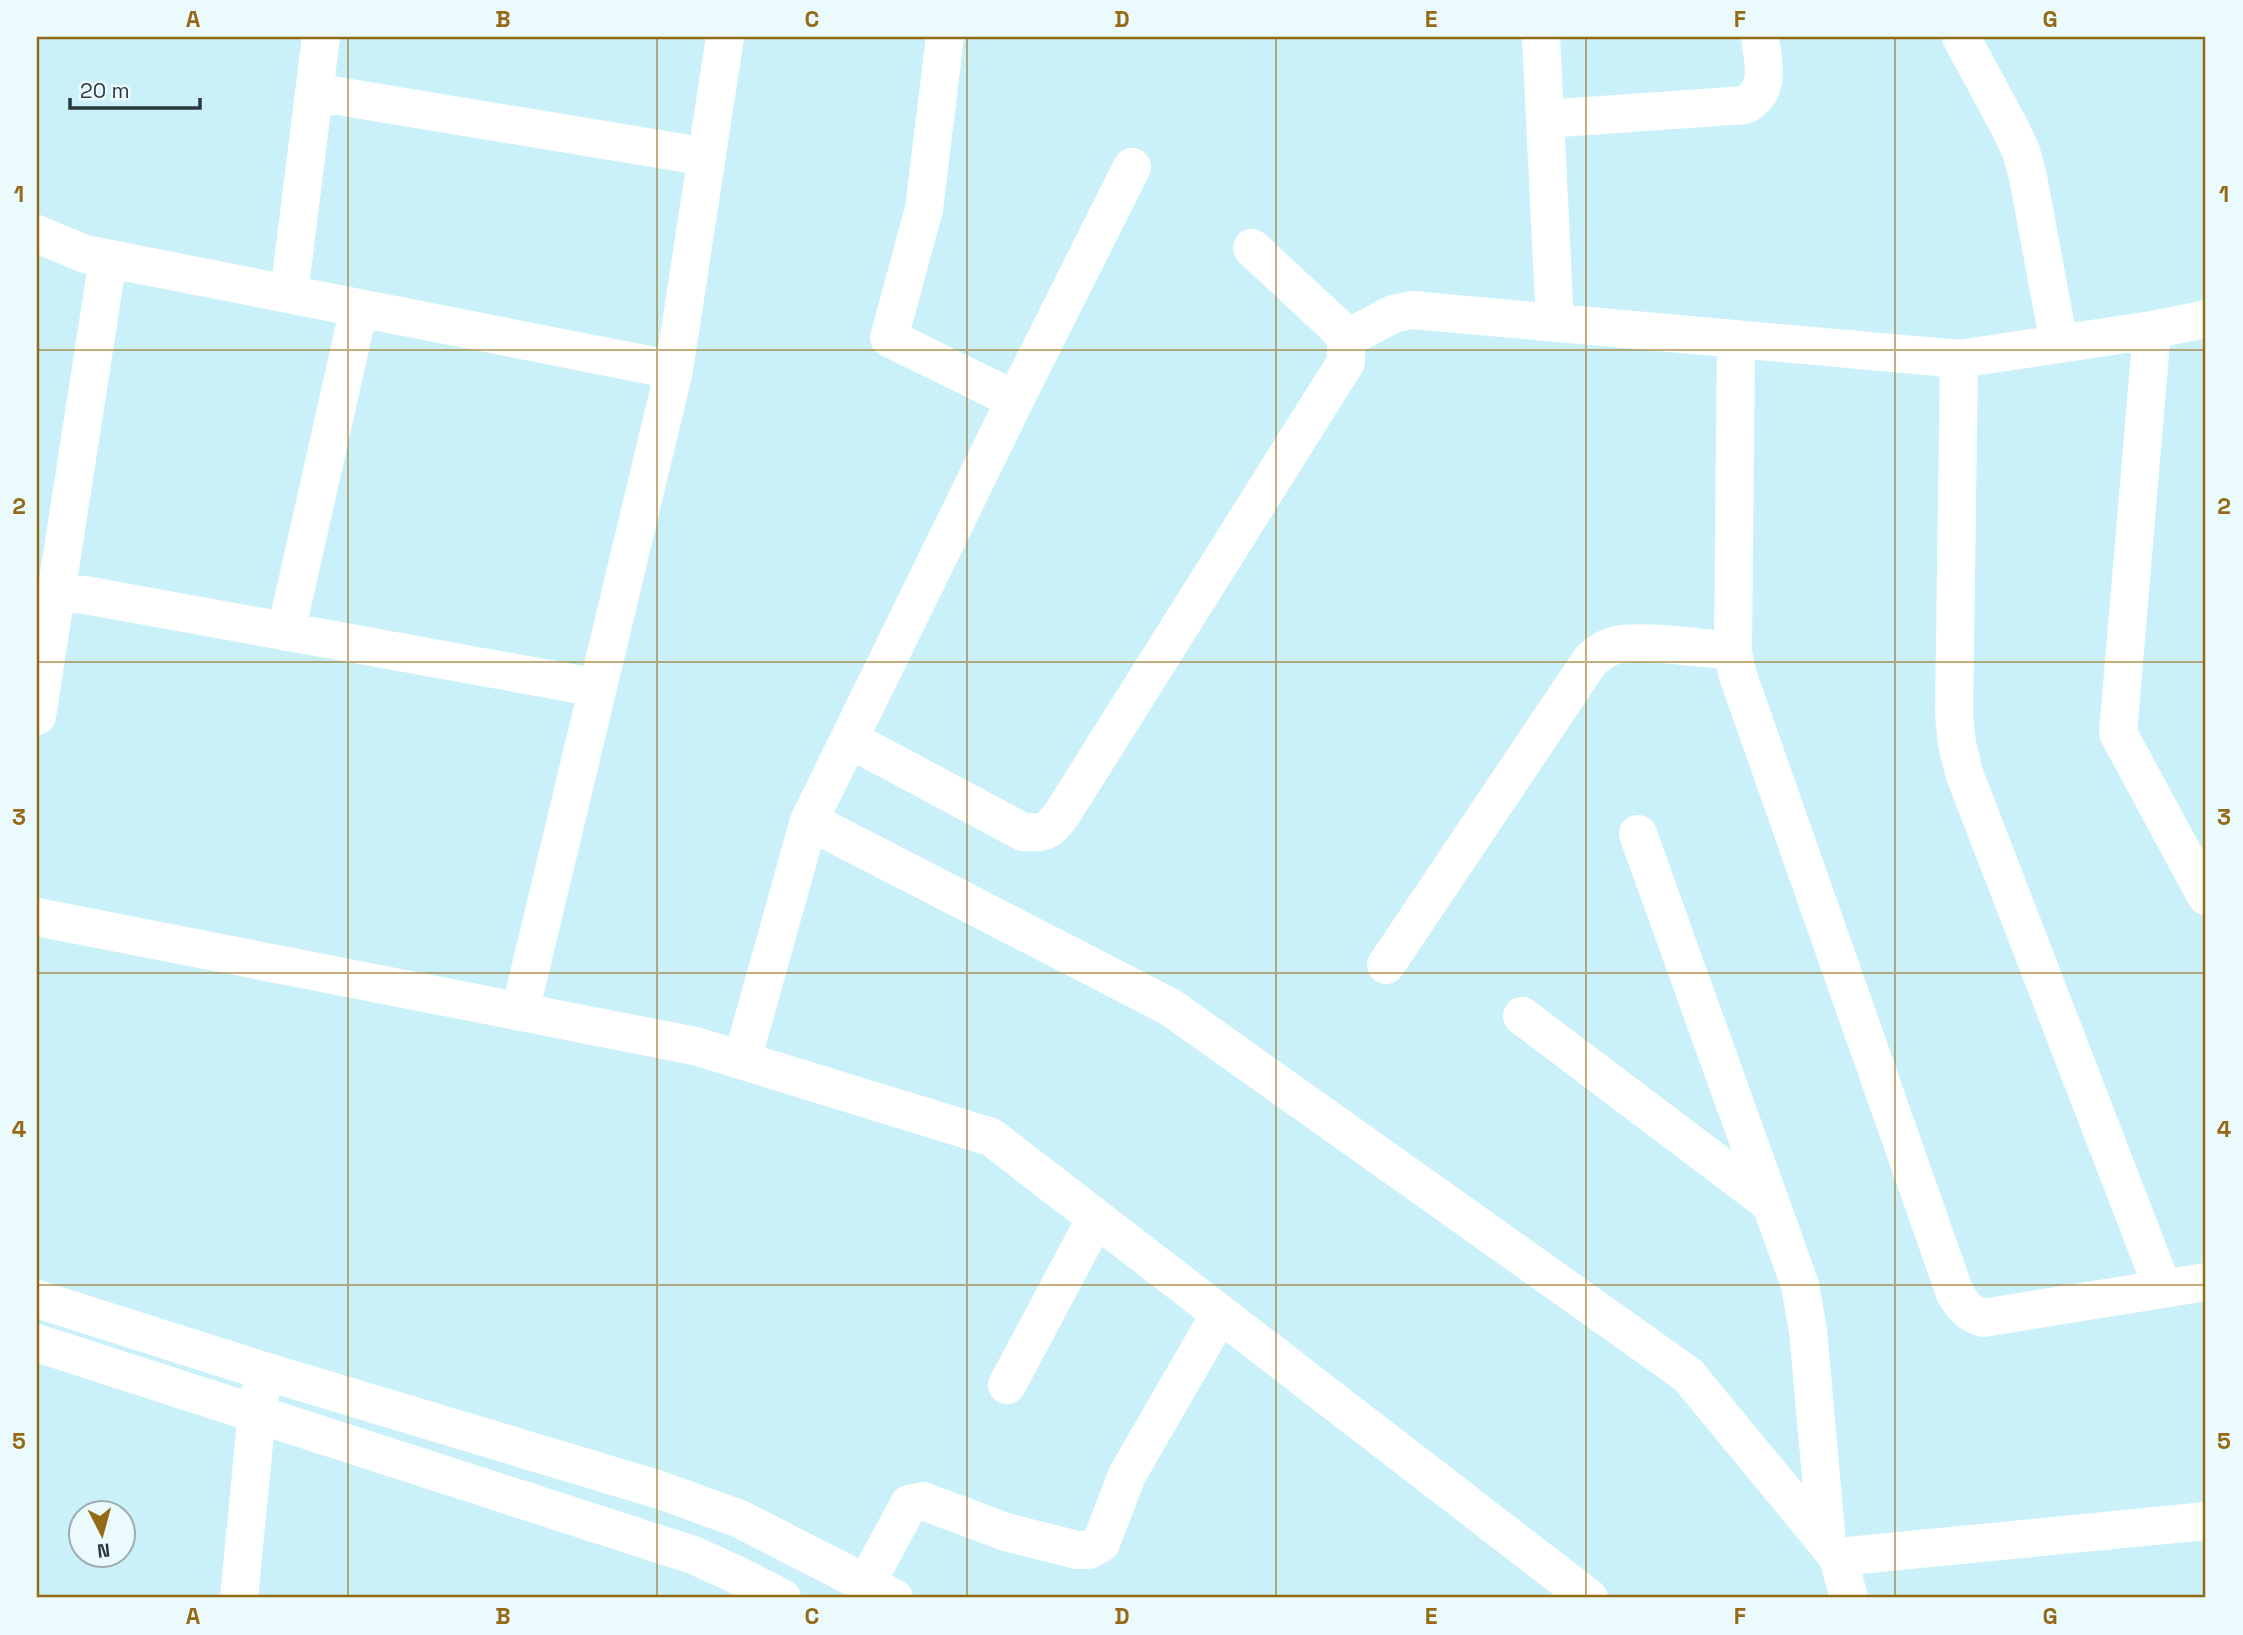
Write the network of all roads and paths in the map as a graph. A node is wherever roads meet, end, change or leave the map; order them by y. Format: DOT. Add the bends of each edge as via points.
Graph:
graph roads {
  1 [pos="321,37"];
  2 [pos="725,37"];
  3 [pos="945,37"];
  4 [pos="1541,37"];
  5 [pos="1760,37"];
  6 [pos="1961,37"];
  7 [pos="314,92"];
  8 [pos="1545,119"];
  9 [pos="707,157"];
  10 [pos="1132,167"];
  11 [pos="37,234"];
  12 [pos="1252,248"];
  13 [pos="108,259"];
  14 [pos="289,294"];
  15 [pos="359,308"];
  16 [pos="2206,318"];
  17 [pos="1555,323"];
  18 [pos="2152,330"];
  19 [pos="1736,339"];
  20 [pos="1346,340"];
  21 [pos="2059,344"];
  22 [pos="1959,359"];
  23 [pos="674,370"];
  24 [pos="1015,400"];
  25 [pos="56,593"];
  26 [pos="286,632"];
  27 [pos="1733,651"];
  28 [pos="598,688"];
  29 [pos="37,716"];
  30 [pos="849,739"];
  31 [pos="809,821"];
  32 [pos="1638,834"];
  33 [pos="2206,896"];
  34 [pos="37,917"];
  35 [pos="1386,965"];
  36 [pos="520,1012"];
  37 [pos="1522,1016"];
  38 [pos="742,1060"];
  39 [pos="1771,1204"];
  40 [pos="1096,1218"];
  41 [pos="2206,1282"];
  42 [pos="2163,1289"];
  43 [pos="37,1299"];
  44 [pos="1220,1314"];
  45 [pos="37,1343"];
  46 [pos="264,1371"];
  47 [pos="1007,1385"];
  48 [pos="257,1413"];
  49 [pos="2206,1521"];
  50 [pos="1832,1551"];
  51 [pos="880,1591"];
  52 [pos="239,1598"];
  53 [pos="782,1598"];
  54 [pos="1589,1598"];
  55 [pos="1849,1598"];
  1 -- 7 [label="street"];
  2 -- 9 [label="street"];
  3 -- 24 [label="street" via="924,209 889,338"];
  4 -- 8 [label="street"];
  5 -- 8 [label="street" via="1762,89 1745,105"];
  6 -- 21 [label="street" via="2021,151"];
  7 -- 9 [label="street"];
  7 -- 14 [label="street"];
  8 -- 17 [label="street"];
  9 -- 23 [label="street"];
  10 -- 24 [label="street"];
  11 -- 13 [label="street"];
  12 -- 20 [label="street"];
  13 -- 14 [label="street"];
  13 -- 25 [label="street"];
  14 -- 15 [label="street"];
  15 -- 23 [label="street"];
  15 -- 26 [label="street"];
  16 -- 18 [label="street"];
  17 -- 19 [label="street"];
  17 -- 20 [label="street" via="1412,310 1393,314"];
  18 -- 21 [label="street"];
  18 -- 33 [label="street" via="2118,733"];
  19 -- 22 [label="street"];
  19 -- 27 [label="street"];
  20 -- 30 [label="street" via="1346,362 1052,828 1039,834 1023,832"];
  21 -- 22 [label="street"];
  22 -- 42 [label="street" via="1956,744"];
  23 -- 28 [label="street"];
  24 -- 30 [label="street"];
  25 -- 26 [label="street"];
  25 -- 29 [label="street"];
  26 -- 28 [label="street"];
  27 -- 35 [label="street" via="1634,643 1601,651"];
  27 -- 42 [label="street" via="1744,698 1962,1306 1983,1318"];
  28 -- 36 [label="street"];
  30 -- 31 [label="street"];
  31 -- 38 [label="street"];
  31 -- 50 [label="street" via="1170,1007 1688,1375"];
  32 -- 39 [label="street"];
  34 -- 36 [label="street"];
  36 -- 38 [label="street" via="695,1046"];
  37 -- 39 [label="street"];
  38 -- 40 [label="street" via="991,1137"];
  39 -- 50 [label="street" via="1805,1308"];
  40 -- 44 [label="street"];
  40 -- 47 [label="street"];
  41 -- 42 [label="street"];
  43 -- 46 [label="street"];
  44 -- 51 [label="street" via="1127,1475 1101,1543 1077,1550 1006,1532 923,1501 909,1504"];
  44 -- 54 [label="street"];
  45 -- 48 [label="street"];
  46 -- 48 [label="street"];
  46 -- 51 [label="street" via="660,1490 740,1519"];
  48 -- 52 [label="street"];
  48 -- 53 [label="street" via="693,1555"];
  49 -- 50 [label="street"];
  50 -- 55 [label="street"];
}
